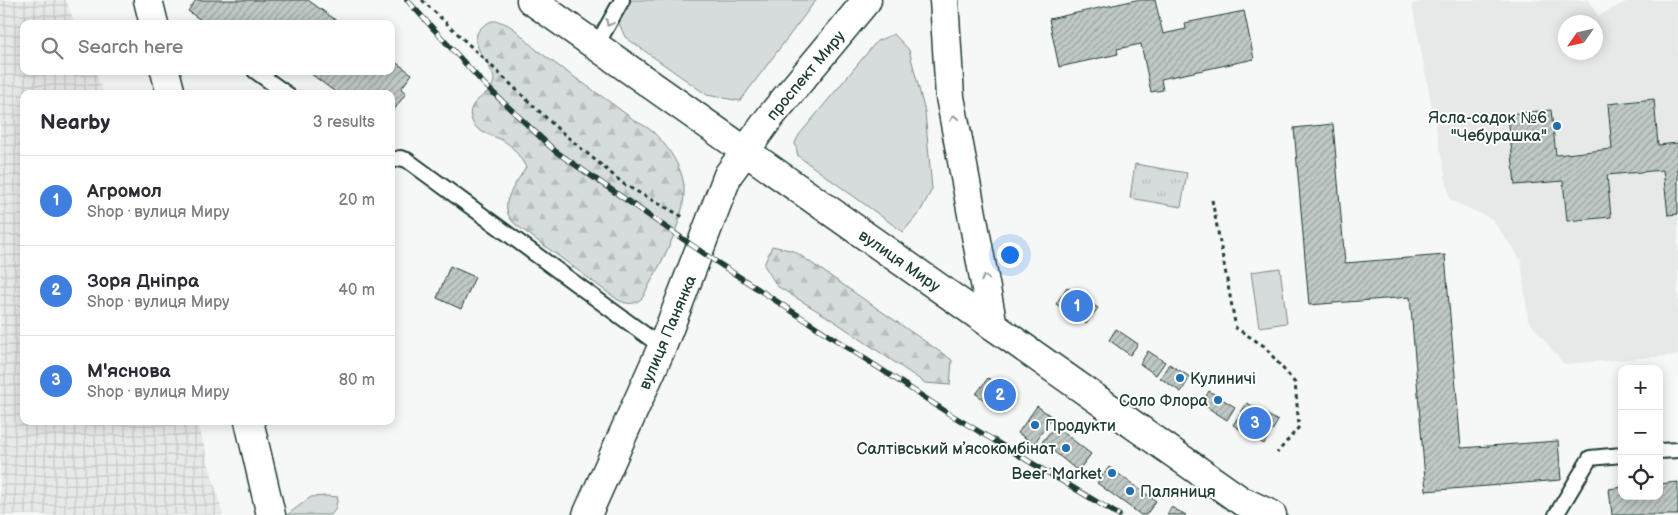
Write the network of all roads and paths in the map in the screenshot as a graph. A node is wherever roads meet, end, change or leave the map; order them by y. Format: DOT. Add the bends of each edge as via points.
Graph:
graph roads {
  1 [pos="148,0"];
  2 [pos="422,0"];
  3 [pos="531,0"];
  4 [pos="622,0"];
  5 [pos="867,0"];
  6 [pos="944,0"];
  7 [pos="153,20"];
  8 [pos="596,46"];
  9 [pos="166,75"];
  10 [pos="261,75"];
  11 [pos="169,90"];
  12 [pos="281,90"];
  13 [pos="745,150"];
  14 [pos="395,160"];
  15 [pos="1212,200"];
  16 [pos="687,220"];
  17 [pos="994,326"];
  18 [pos="662,347"];
  19 [pos="250,425"];
  20 [pos="1678,450"];
  21 [pos="1663,451"];
  22 [pos="1276,453"];
  23 [pos="1618,455"];
  24 [pos="271,515"];
  25 [pos="587,515"];
  26 [pos="1272,515"];
  27 [pos="1556,515"];
  1 -- 7 [label="main road"];
  2 -- 16 [label="path" via="558,129 618,179"];
  3 -- 8 [label="main road, вулиця Миру"];
  4 -- 8 [label="lane, one-way"];
  5 -- 13 [label="main road, проспект Миру"];
  17 -- 6 [label="main road, one-way" via="950,97"];
  8 -- 13 [label="main road, вулиця Миру"];
  9 -- 11 [label="main road"];
  10 -- 12 [label="lane"];
  13 -- 17 [label="main road, вулиця Миру"];
  13 -- 18 [label="main road, вулиця Панянка" via="728,175"];
  14 -- 18 [label="lane" via="407,160"];
  15 -- 22 [label="path" via="1236,328 1264,346 1295,383 1299,427"];
  17 -- 26 [label="main road, вулиця Миру" via="1240,500"];
  18 -- 25 [label="main road, вулиця Панянка"];
  19 -- 24 [label="main road"];
  20 -- 21 [label="lane"];
  23 -- 27 [label="lane" via="1590,458"];
}
